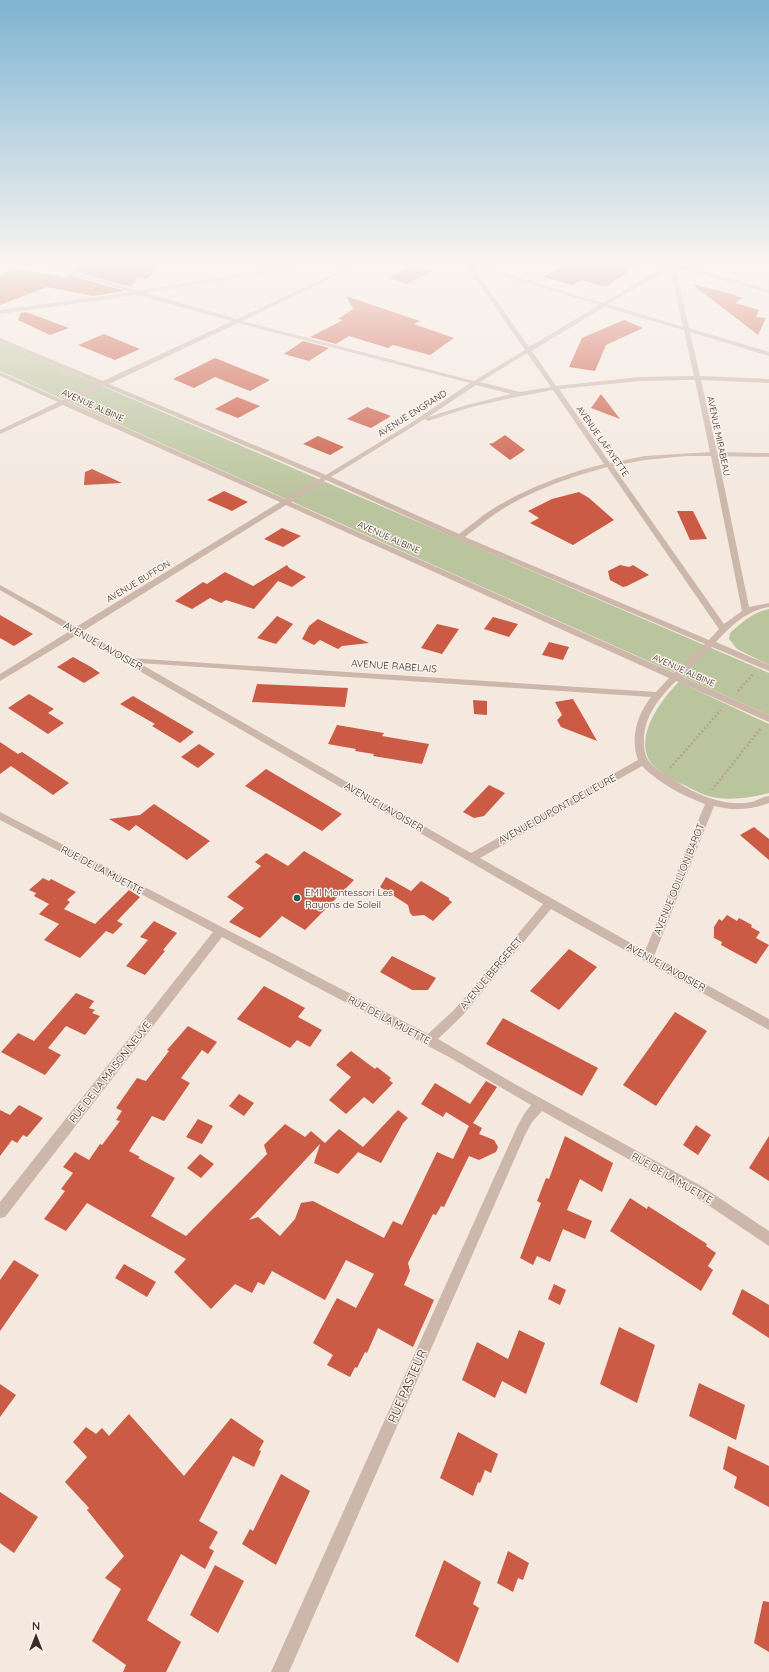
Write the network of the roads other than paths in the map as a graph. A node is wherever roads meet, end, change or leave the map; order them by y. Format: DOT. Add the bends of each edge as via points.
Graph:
graph roads {
  1 [pos="5,342"];
  2 [pos="193,342"];
  3 [pos="319,342"];
  4 [pos="521,342"];
  5 [pos="542,342"];
  6 [pos="689,342"];
  7 [pos="728,342"];
  8 [pos="527,351"];
  9 [pos="769,354"];
  10 [pos="0,374"];
  11 [pos="697,378"];
  12 [pos="769,381"];
  13 [pos="476,382"];
  14 [pos="104,384"];
  15 [pos="555,388"];
  16 [pos="519,394"];
  17 [pos="64,403"];
  18 [pos="413,424"];
  19 [pos="0,432"];
  20 [pos="714,454"];
  21 [pos="769,455"];
  22 [pos="608,464"];
  23 [pos="325,477"];
  24 [pos="286,502"];
  25 [pos="460,537"];
  26 [pos="0,587"];
  27 [pos="769,605"];
  28 [pos="746,611"];
  29 [pos="723,629"];
  30 [pos="74,631"];
  31 [pos="711,643"];
  32 [pos="127,660"];
  33 [pos="769,668"];
  34 [pos="0,678"];
  35 [pos="677,678"];
  36 [pos="659,695"];
  37 [pos="769,719"];
  38 [pos="644,761"];
  39 [pos="769,799"];
  40 [pos="708,801"];
  41 [pos="0,816"];
  42 [pos="471,858"];
  43 [pos="550,903"];
  44 [pos="220,931"];
  45 [pos="648,957"];
  46 [pos="769,1025"];
  47 [pos="428,1041"];
  48 [pos="540,1104"];
  49 [pos="0,1212"];
  50 [pos="769,1239"];
  51 [pos="280,1672"];
  1 -- 14 [label="street"];
  2 -- 14 [label="street"];
  3 -- 13 [label="street"];
  4 -- 8 [label="street, AVENUE LAFAYETTE"];
  5 -- 8 [label="street, AVENUE ENGRAND"];
  6 -- 11 [label="street, AVENUE MIRABEAU"];
  7 -- 9 [label="street"];
  8 -- 13 [label="street, AVENUE ENGRAND"];
  8 -- 15 [label="street, AVENUE LAFAYETTE"];
  10 -- 17 [label="street, AVENUE ALBINE"];
  11 -- 12 [label="street"];
  11 -- 15 [label="street" via="624,380"];
  11 -- 20 [label="street, AVENUE MIRABEAU"];
  13 -- 16 [label="street"];
  13 -- 18 [label="street, AVENUE ENGRAND"];
  14 -- 17 [label="street"];
  14 -- 23 [label="street"];
  15 -- 16 [label="street"];
  15 -- 22 [label="street, AVENUE LAFAYETTE"];
  16 -- 18 [label="street" via="448,412"];
  17 -- 19 [label="street"];
  17 -- 24 [label="street, AVENUE ALBINE"];
  18 -- 23 [label="street, AVENUE ENGRAND"];
  20 -- 21 [label="street"];
  20 -- 22 [label="street" via="669,456"];
  20 -- 28 [label="street, AVENUE MIRABEAU"];
  22 -- 25 [label="street" via="569,475 532,490 502,505"];
  22 -- 29 [label="street, AVENUE LAFAYETTE"];
  23 -- 24 [label="street, AVENUE ENGRAND"];
  23 -- 25 [label="street"];
  24 -- 30 [label="street, AVENUE BUFFON"];
  24 -- 35 [label="street, AVENUE ALBINE"];
  25 -- 31 [label="street"];
  26 -- 30 [label="street, AVENUE LAVOISIER"];
  27 -- 28 [label="street"];
  28 -- 29 [label="street"];
  29 -- 31 [label="street"];
  30 -- 32 [label="street, AVENUE LAVOISIER"];
  30 -- 34 [label="street, AVENUE BUFFON"];
  31 -- 33 [label="street"];
  31 -- 35 [label="street"];
  32 -- 36 [label="street, AVENUE RABELAIS"];
  32 -- 42 [label="street, AVENUE LAVOISIER"];
  35 -- 36 [label="street"];
  35 -- 37 [label="street, AVENUE ALBINE"];
  36 -- 38 [label="street" via="642,722 639,747"];
  38 -- 40 [label="street" via="662,777 690,794"];
  38 -- 42 [label="street, AVENUE DUPONT DE L'EURE"];
  39 -- 40 [label="street" via="752,805 728,805"];
  40 -- 45 [label="street, AVENUE ODILLON BAROT"];
  41 -- 44 [label="street, RUE DE LA MUETTE"];
  42 -- 43 [label="street, AVENUE LAVOISIER"];
  43 -- 45 [label="street, AVENUE LAVOISIER"];
  43 -- 47 [label="street, AVENUE BERGERET" via="458,1013"];
  44 -- 47 [label="street, RUE DE LA MUETTE"];
  44 -- 49 [label="street, RUE DE LA MAISON NEUVE"];
  45 -- 46 [label="street, AVENUE LAVOISIER"];
  47 -- 48 [label="street, RUE DE LA MUETTE"];
  48 -- 50 [label="street, RUE DE LA MUETTE" via="698,1191"];
  48 -- 51 [label="street, RUE PASTEUR" via="528,1118 508,1159"];
}
